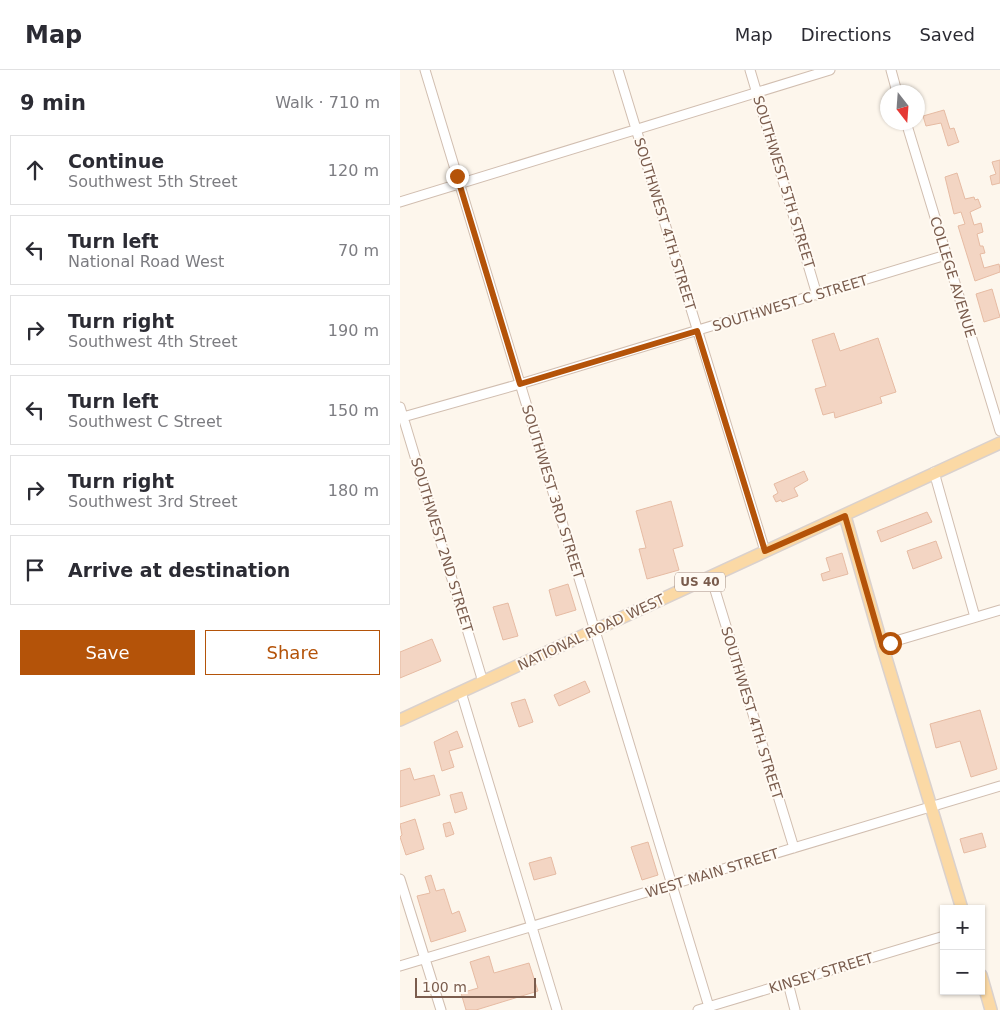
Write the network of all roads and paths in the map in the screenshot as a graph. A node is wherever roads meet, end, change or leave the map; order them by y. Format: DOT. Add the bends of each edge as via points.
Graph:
graph roads {
  1 [pos="425,70"];
  2 [pos="618,70"];
  3 [pos="750,70"];
  4 [pos="830,70"];
  5 [pos="891,70"];
  6 [pos="895,85"];
  7 [pos="757,92"];
  8 [pos="636,130"];
  9 [pos="908,130"];
  10 [pos="460,184"];
  11 [pos="400,202"];
  12 [pos="946,255"];
  13 [pos="817,295"];
  14 [pos="697,331"];
  15 [pos="520,384"];
  16 [pos="401,412"];
  17 [pos="1000,431"];
  18 [pos="1000,443"];
  19 [pos="934,472"];
  20 [pos="845,516"];
  21 [pos="765,551"];
  22 [pos="711,578"];
  23 [pos="1000,610"];
  24 [pos="975,617"];
  25 [pos="595,631"];
  26 [pos="882,645"];
  27 [pos="483,682"];
  28 [pos="461,692"];
  29 [pos="400,720"];
  30 [pos="1000,786"];
  31 [pos="932,808"];
  32 [pos="794,848"];
  33 [pos="400,879"];
  34 [pos="671,886"];
  35 [pos="961,905"];
  36 [pos="532,927"];
  37 [pos="940,937"];
  38 [pos="424,959"];
  39 [pos="400,966"];
  40 [pos="788,983"];
  41 [pos="985,990"];
  42 [pos="709,1007"];
  43 [pos="441,1010"];
  44 [pos="558,1010"];
  45 [pos="698,1010"];
  46 [pos="795,1010"];
  47 [pos="991,1010"];
  1 -- 10 [label="street, SOUTHWEST 3RD STREET"];
  2 -- 8 [label="street, SOUTHWEST 4TH STREET"];
  3 -- 7 [label="street, SOUTHWEST 5TH STREET"];
  4 -- 7 [label="street"];
  5 -- 6 [label="street"];
  7 -- 8 [label="street"];
  7 -- 13 [label="street, SOUTHWEST 5TH STREET"];
  8 -- 10 [label="street"];
  8 -- 14 [label="street, SOUTHWEST 4TH STREET"];
  9 -- 12 [label="street, COLLEGE AVENUE"];
  10 -- 11 [label="street"];
  10 -- 15 [label="street, SOUTHWEST 3RD STREET"];
  12 -- 13 [label="street, SOUTHWEST C STREET"];
  12 -- 17 [label="street, COLLEGE AVENUE"];
  13 -- 14 [label="street, SOUTHWEST C STREET"];
  14 -- 15 [label="street, SOUTHWEST C STREET"];
  14 -- 21 [label="street, SOUTHWEST 4TH STREET"];
  15 -- 16 [label="street, SOUTHWEST C STREET"];
  15 -- 25 [label="street, SOUTHWEST 3RD STREET"];
  16 -- 27 [label="street, SOUTHWEST 2ND STREET"];
  18 -- 19 [label="main road, NATIONAL ROAD WEST / US 40"];
  19 -- 20 [label="main road, NATIONAL ROAD WEST / US 40"];
  19 -- 24 [label="street"];
  20 -- 21 [label="main road, NATIONAL ROAD WEST / US 40"];
  20 -- 26 [label="main road"];
  21 -- 22 [label="main road, NATIONAL ROAD WEST / US 40"];
  22 -- 25 [label="main road, NATIONAL ROAD WEST / US 40"];
  22 -- 32 [label="street, SOUTHWEST 4TH STREET"];
  23 -- 24 [label="street"];
  24 -- 26 [label="street"];
  25 -- 27 [label="main road, NATIONAL ROAD WEST / US 40"];
  25 -- 34 [label="street, SOUTHWEST 3RD STREET"];
  26 -- 31 [label="main road"];
  27 -- 28 [label="main road, NATIONAL ROAD WEST / US 40"];
  28 -- 29 [label="main road, NATIONAL ROAD WEST / US 40"];
  28 -- 36 [label="street"];
  30 -- 31 [label="street, WEST MAIN STREET"];
  31 -- 32 [label="street, WEST MAIN STREET"];
  31 -- 35 [label="main road"];
  32 -- 34 [label="street, WEST MAIN STREET"];
  33 -- 38 [label="street"];
  34 -- 36 [label="street, WEST MAIN STREET"];
  34 -- 42 [label="street, SOUTHWEST 3RD STREET"];
  36 -- 38 [label="street, WEST MAIN STREET"];
  36 -- 44 [label="street"];
  37 -- 40 [label="street, KINSEY STREET"];
  38 -- 39 [label="street, WEST MAIN STREET"];
  38 -- 43 [label="street"];
  40 -- 42 [label="street, KINSEY STREET"];
  40 -- 46 [label="street"];
  41 -- 47 [label="main road"];
  42 -- 45 [label="street, KINSEY STREET"];
}
